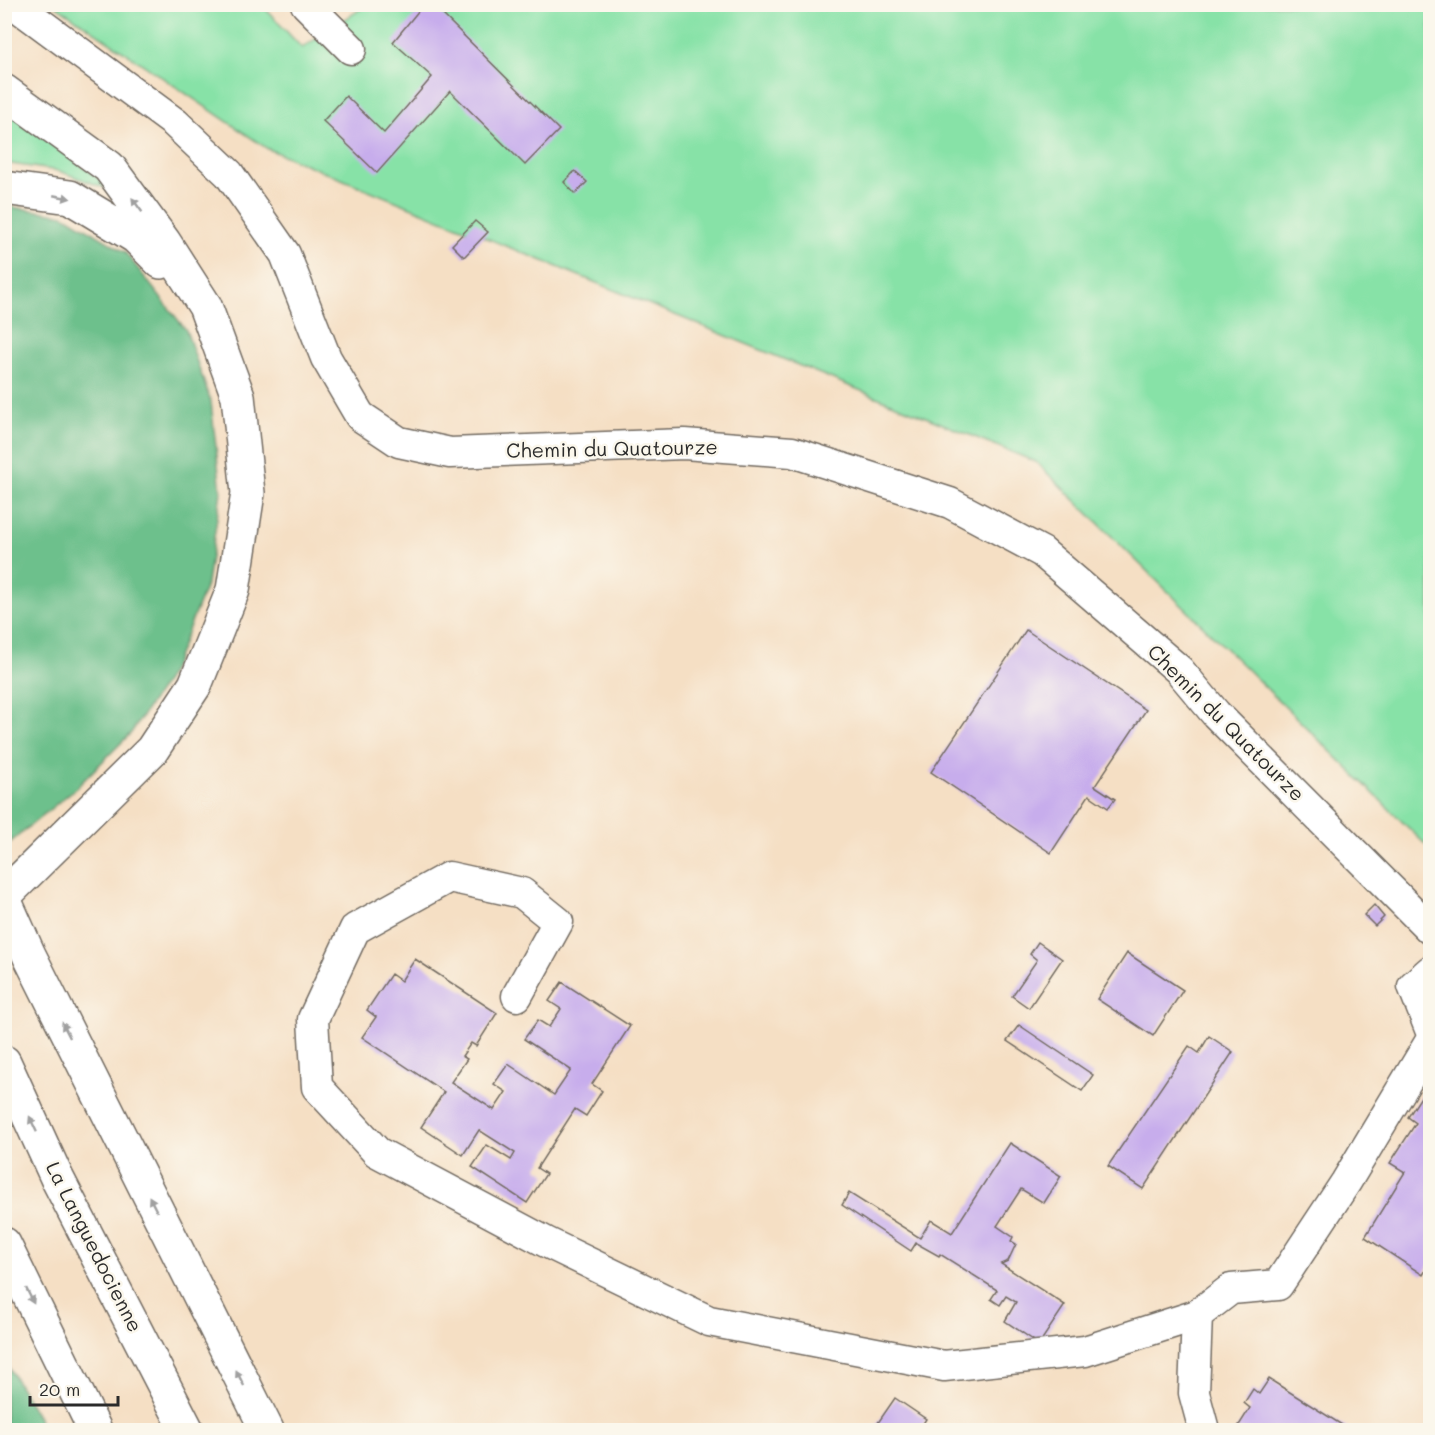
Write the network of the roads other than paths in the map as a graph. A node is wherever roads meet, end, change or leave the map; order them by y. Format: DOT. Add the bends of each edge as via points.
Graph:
graph roads {
  1 [pos="14,4"];
  2 [pos="306,4"];
  3 [pos="351,49"];
  4 [pos="4,91"];
  5 [pos="4,188"];
  6 [pos="205,306"];
  7 [pos="4,898"];
  8 [pos="1431,929"];
  9 [pos="1431,971"];
  10 [pos="516,996"];
  11 [pos="1431,1029"];
  12 [pos="1431,1042"];
  13 [pos="4,1062"];
  14 [pos="4,1244"];
  15 [pos="1197,1316"];
  16 [pos="95,1431"];
  17 [pos="187,1431"];
  18 [pos="267,1431"];
  19 [pos="1204,1431"];
  1 -- 8 [label="street, Chemin du Quatourze" via="175,123 229,174 285,254 327,358 360,416 399,442 450,453 684,444 792,452 950,503 1042,552 1179,670 1216,714"];
  2 -- 3 [label="street"];
  6 -- 4 [label="highway, one-way" via="109,167"];
  5 -- 6 [label="highway, one-way" via="70,197 136,237"];
  6 -- 7 [label="highway" via="238,396 248,493 233,590 195,685 152,750"];
  18 -- 7 [label="highway, one-way" via="28,956"];
  9 -- 11 [label="street" via="1413,986"];
  10 -- 15 [label="street" via="558,922 522,893 449,876 355,929 313,1019 317,1086 377,1152 546,1242 710,1322 944,1366 1085,1351"];
  12 -- 15 [label="street" via="1278,1285 1231,1289"];
  17 -- 13 [label="highway, La Languedocienne, one-way" via="57,1178"];
  14 -- 16 [label="highway, one-way"];
  15 -- 19 [label="street" via="1194,1393"];
}
